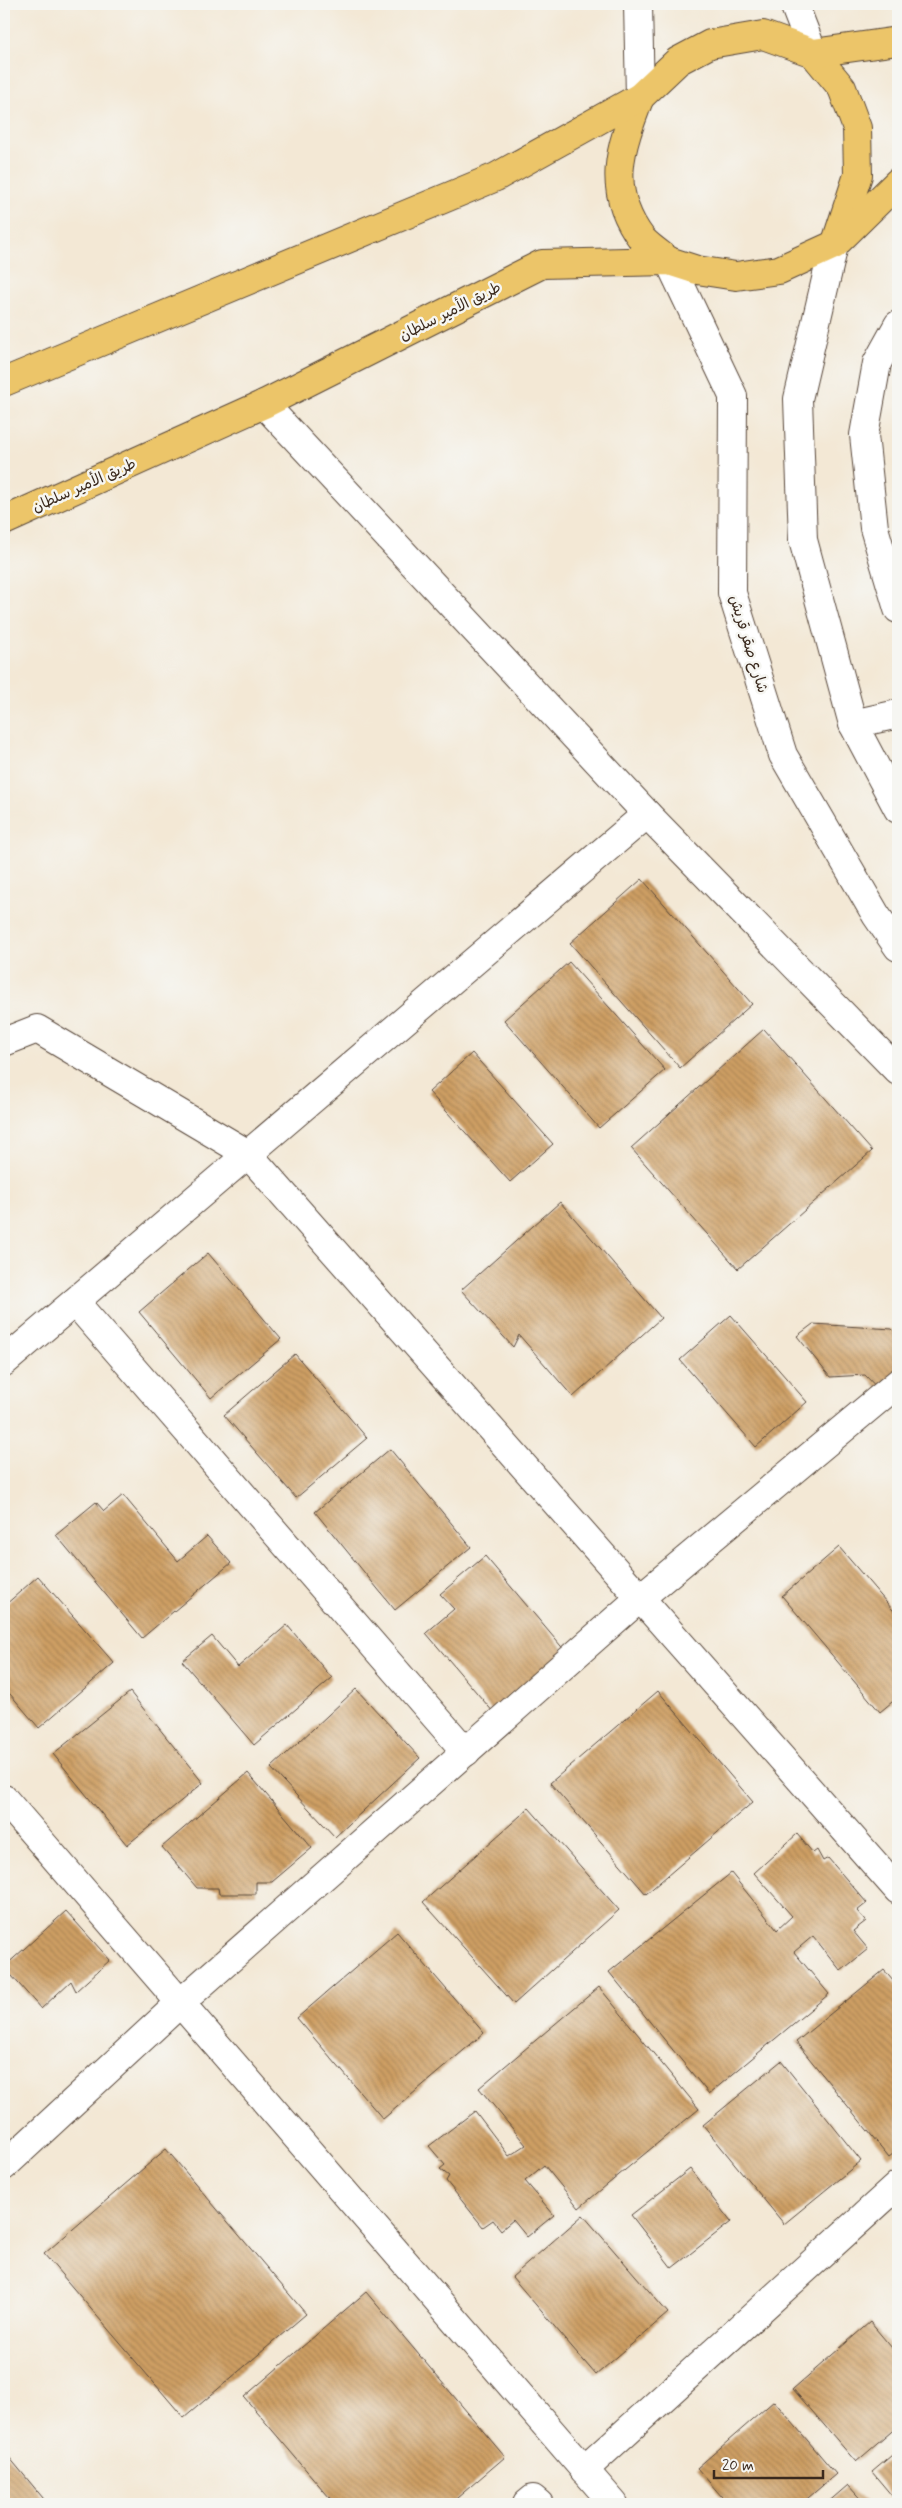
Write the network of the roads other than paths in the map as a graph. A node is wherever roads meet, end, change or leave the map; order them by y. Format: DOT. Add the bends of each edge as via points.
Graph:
graph roads {
  1 [pos="638,4"];
  2 [pos="794,4"];
  3 [pos="898,41"];
  4 [pos="813,53"];
  5 [pos="640,97"];
  6 [pos="898,182"];
  7 [pos="834,245"];
  8 [pos="669,261"];
  9 [pos="898,325"];
  10 [pos="4,382"];
  11 [pos="264,404"];
  12 [pos="4,521"];
  13 [pos="898,610"];
  14 [pos="898,714"];
  15 [pos="853,724"];
  16 [pos="898,809"];
  17 [pos="647,814"];
  18 [pos="898,947"];
  19 [pos="4,1042"];
  20 [pos="898,1071"];
  21 [pos="248,1154"];
  22 [pos="75,1302"];
  23 [pos="4,1362"];
  24 [pos="898,1383"];
  25 [pos="640,1598"];
  26 [pos="466,1752"];
  27 [pos="4,1799"];
  28 [pos="898,1890"];
  29 [pos="180,2003"];
  30 [pos="4,2166"];
  31 [pos="898,2185"];
  32 [pos="584,2470"];
  33 [pos="527,2504"];
  34 [pos="539,2504"];
  35 [pos="614,2504"];
  1 -- 5 [label="street"];
  2 -- 4 [label="street"];
  3 -- 4 [label="main road"];
  4 -- 5 [label="main road" via="763,35 710,44 678,60"];
  4 -- 7 [label="main road" via="842,88 856,128 858,175"];
  5 -- 8 [label="main road" via="623,140 618,178 626,210 643,240"];
  5 -- 10 [label="main road" via="496,177"];
  6 -- 7 [label="main road, طريق الأمير سلطان"];
  7 -- 8 [label="main road, طريق الأمير سلطان" via="779,270 736,276 697,270"];
  7 -- 15 [label="street" via="798,399 803,540"];
  8 -- 11 [label="main road, طريق الأمير سلطان" via="542,264"];
  8 -- 18 [label="street, شارع صقر قريش" via="733,396 732,593 783,755"];
  9 -- 13 [label="street" via="877,362 864,434 874,528"];
  11 -- 12 [label="main road, طريق الأمير سلطان"];
  11 -- 17 [label="street"];
  14 -- 15 [label="street"];
  15 -- 16 [label="street"];
  17 -- 20 [label="street"];
  17 -- 21 [label="street"];
  19 -- 21 [label="street" via="38,1029"];
  21 -- 22 [label="street"];
  21 -- 25 [label="street"];
  22 -- 23 [label="street"];
  22 -- 26 [label="street"];
  24 -- 25 [label="street"];
  25 -- 26 [label="street"];
  25 -- 28 [label="street"];
  26 -- 29 [label="street"];
  27 -- 29 [label="street"];
  29 -- 30 [label="street"];
  29 -- 32 [label="street"];
  31 -- 32 [label="street"];
  32 -- 35 [label="street"];
  33 -- 34 [label="street" via="533,2499"];
}
